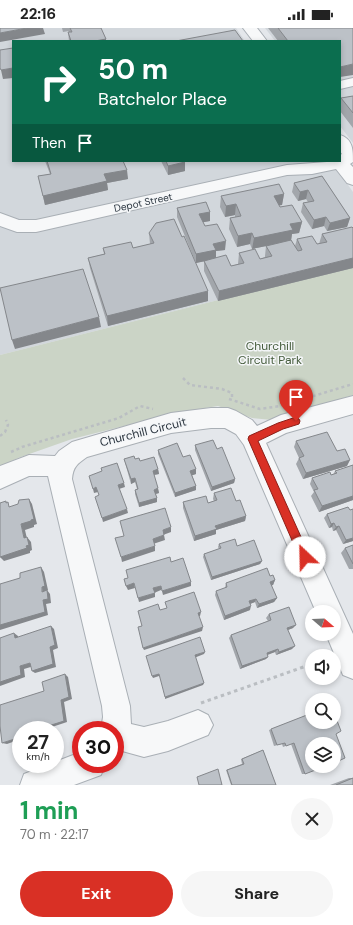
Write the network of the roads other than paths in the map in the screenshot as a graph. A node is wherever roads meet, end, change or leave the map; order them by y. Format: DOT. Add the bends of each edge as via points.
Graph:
graph roads {
  1 [pos="250,28"];
  2 [pos="259,40"];
  3 [pos="353,82"];
  4 [pos="341,85"];
  5 [pos="341,143"];
  6 [pos="346,159"];
  7 [pos="300,162"];
  8 [pos="339,162"];
  9 [pos="287,170"];
  10 [pos="353,179"];
  11 [pos="1,221"];
  12 [pos="353,405"];
  13 [pos="253,439"];
  14 [pos="62,468"];
  15 [pos="0,478"];
  16 [pos="326,605"];
  17 [pos="341,638"];
  18 [pos="353,665"];
  19 [pos="198,714"];
  20 [pos="116,721"];
  21 [pos="124,736"];
  22 [pos="72,771"];
  23 [pos="34,785"];
  1 -- 2 [label="street"];
  3 -- 4 [label="street"];
  5 -- 6 [label="street"];
  6 -- 10 [label="street"];
  7 -- 9 [label="street, Depot Street"];
  8 -- 9 [label="street, Depot Street" via="306,171"];
  9 -- 11 [label="street, Depot Street" via="36,226 17,226"];
  12 -- 13 [label="street" via="281,426"];
  13 -- 14 [label="street, Churchill Circuit" via="244,427 228,418 184,421 80,449 67,458"];
  13 -- 16 [label="street, Churchill Circuit"];
  14 -- 15 [label="street" via="29,464"];
  14 -- 20 [label="street" via="61,485 116,706"];
  17 -- 18 [label="street"];
  19 -- 21 [label="street" via="168,736 144,742"];
  22 -- 23 [label="street"];
}
